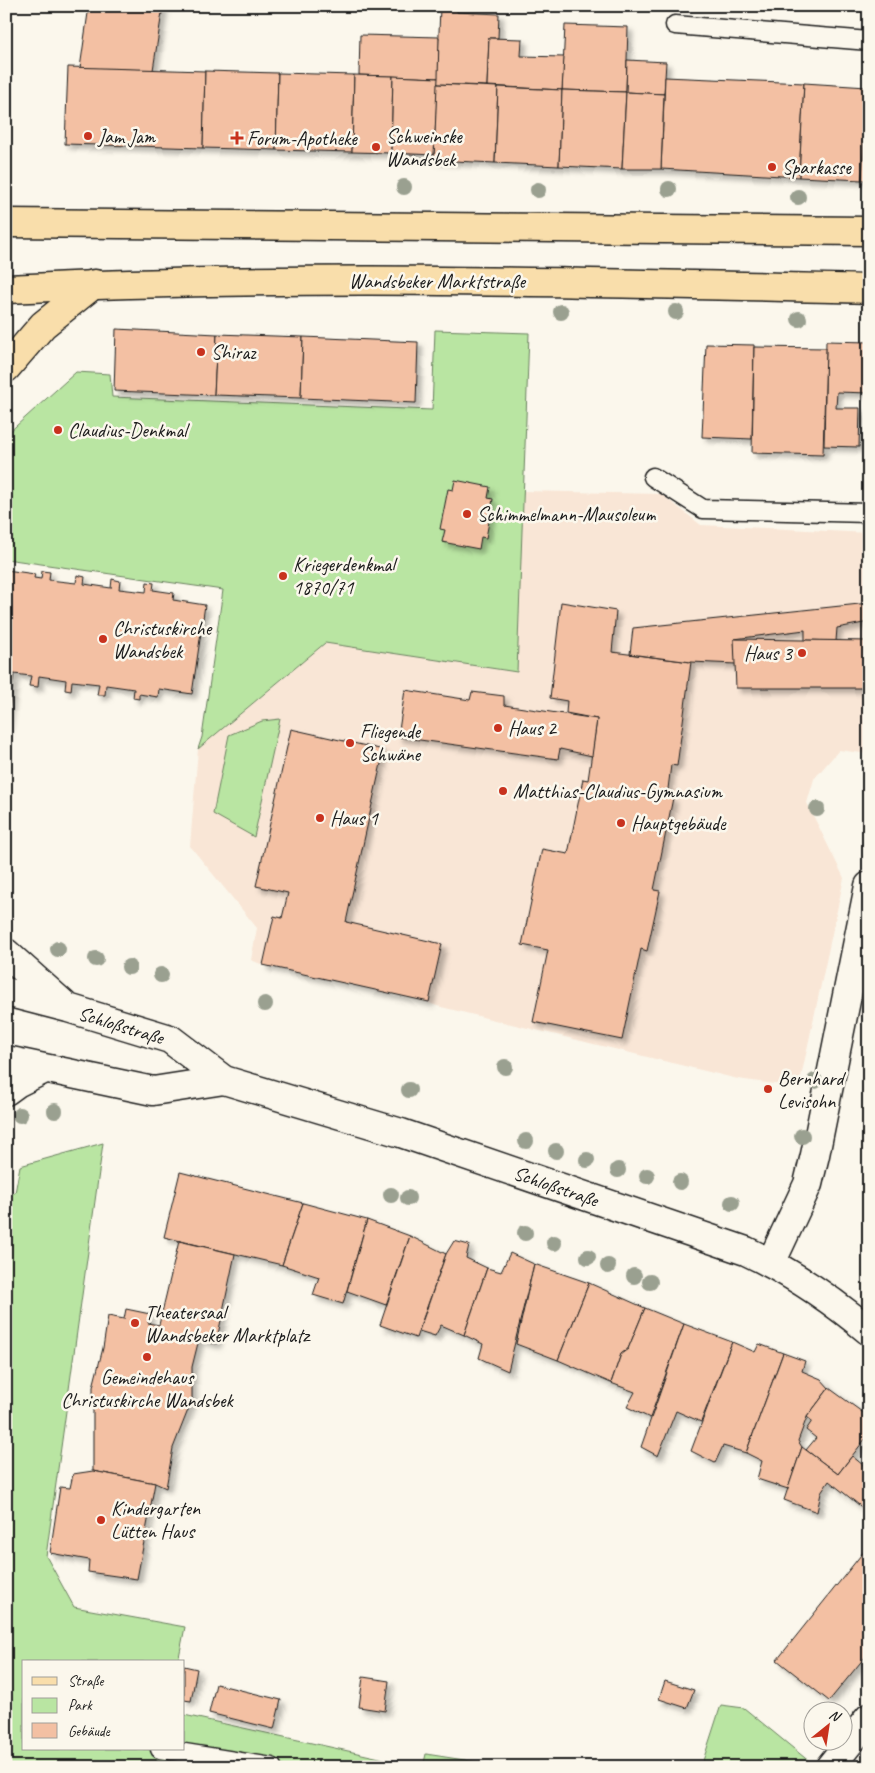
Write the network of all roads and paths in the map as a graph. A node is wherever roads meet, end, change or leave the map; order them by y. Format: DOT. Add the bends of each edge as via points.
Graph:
graph roads {
  1 [pos="675,25"];
  2 [pos="869,41"];
  3 [pos="6,223"];
  4 [pos="869,231"];
  5 [pos="94,284"];
  6 [pos="869,288"];
  7 [pos="6,289"];
  8 [pos="6,368"];
  9 [pos="653,477"];
  10 [pos="869,513"];
  11 [pos="869,886"];
  12 [pos="865,925"];
  13 [pos="6,953"];
  14 [pos="6,992"];
  15 [pos="68,1008"];
  16 [pos="6,1060"];
  17 [pos="44,1069"];
  18 [pos="224,1080"];
  19 [pos="6,1091"];
  20 [pos="771,1263"];
  21 [pos="869,1332"];
  22 [pos="869,1718"];
  23 [pos="166,1750"];
  24 [pos="272,1767"];
  25 [pos="830,1767"];
  1 -- 2 [label="lane"];
  3 -- 4 [label="main road"];
  5 -- 6 [label="main road, Wandsbeker Marktstraße" via="447,280"];
  5 -- 7 [label="main road, Wandsbeker Marktstraße"];
  5 -- 8 [label="main road" via="43,325"];
  9 -- 10 [label="lane" via="703,509"];
  11 -- 12 [label="main road"];
  12 -- 20 [label="main road" via="808,1184"];
  13 -- 15 [label="main road"];
  14 -- 15 [label="main road, Schloßstraße"];
  15 -- 18 [label="main road, Schloßstraße" via="170,1039"];
  16 -- 17 [label="main road, Schloßstraße"];
  17 -- 18 [label="main road, Schloßstraße" via="153,1091"];
  17 -- 19 [label="main road"];
  18 -- 20 [label="main road, Schloßstraße" via="427,1141 746,1251"];
  20 -- 21 [label="main road, Schloßstraße" via="823,1295"];
  22 -- 25 [label="main road"];
  23 -- 24 [label="lane"];
}
